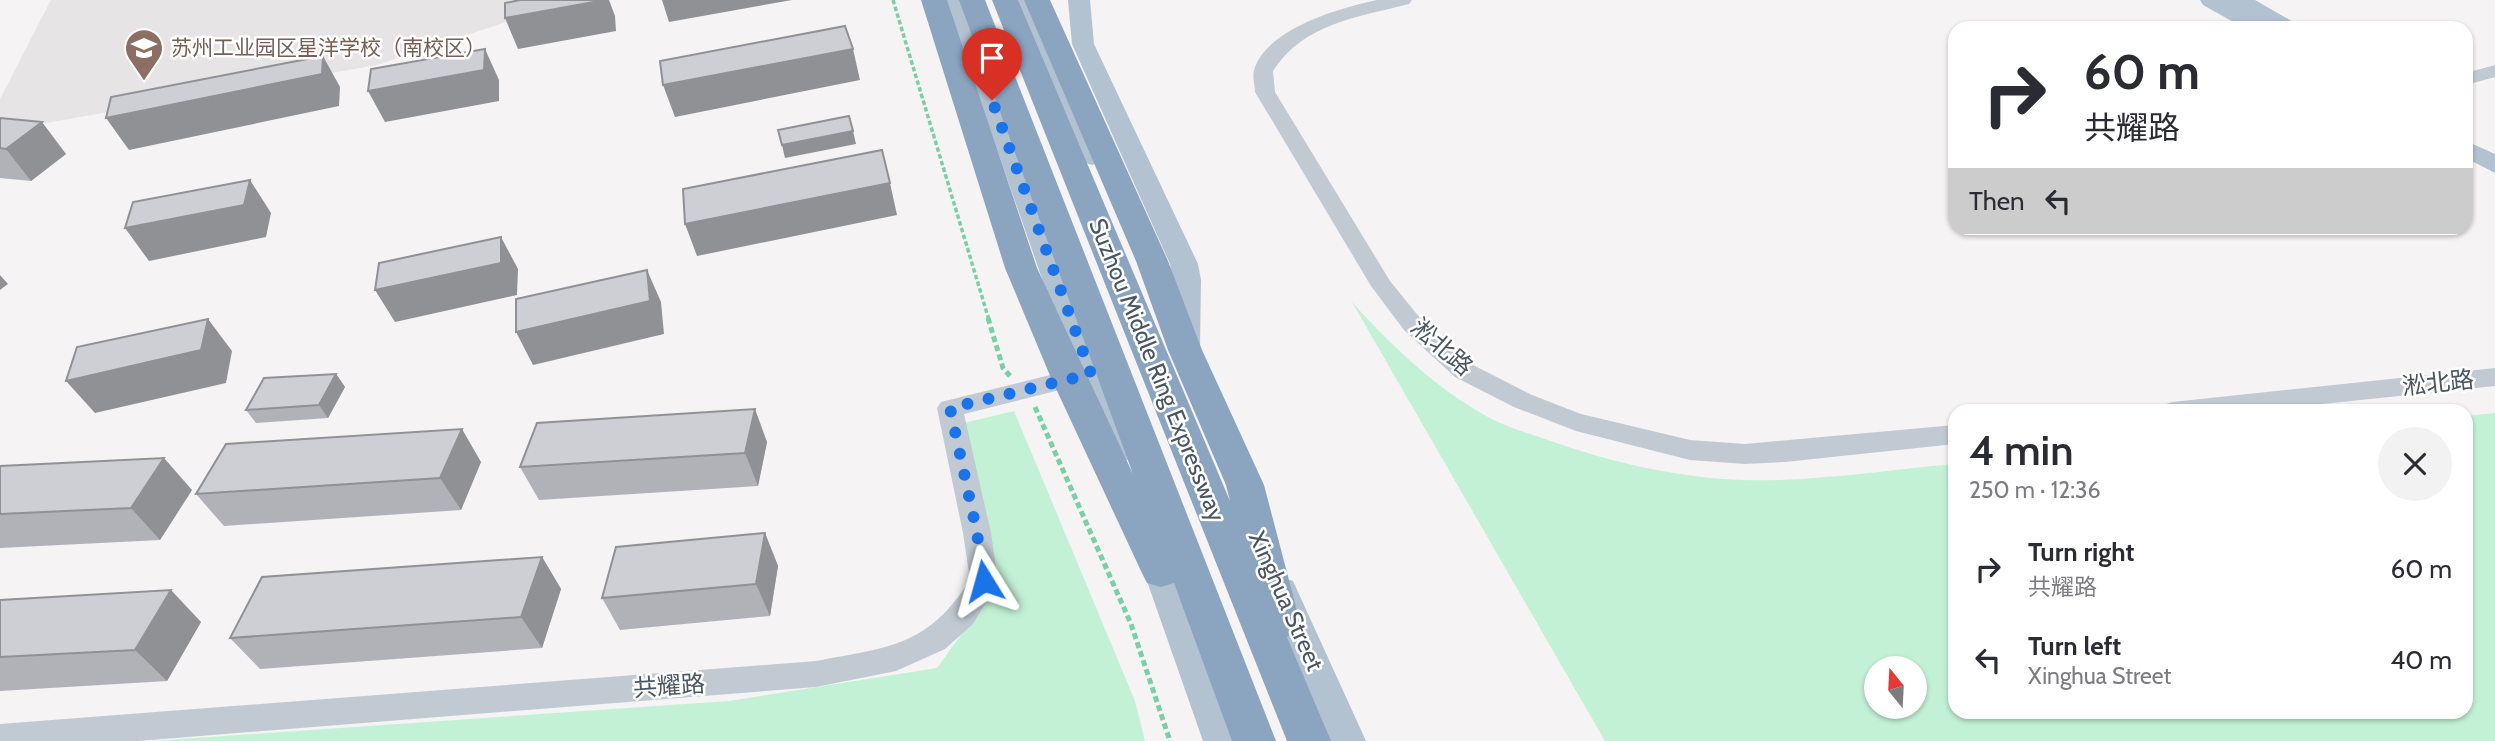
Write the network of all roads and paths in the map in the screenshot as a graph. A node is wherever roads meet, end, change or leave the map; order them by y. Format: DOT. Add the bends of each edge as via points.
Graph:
graph roads {
  1 [pos="934,0"];
  2 [pos="956,0"];
  3 [pos="972,0"];
  4 [pos="1004,0"];
  5 [pos="1023,0"];
  6 [pos="1037,0"];
  7 [pos="1079,0"];
  8 [pos="1403,0"];
  9 [pos="2211,0"];
  10 [pos="2239,0"];
  11 [pos="2247,21"];
  12 [pos="2275,21"];
  13 [pos="2495,71"];
  14 [pos="2473,77"];
  15 [pos="2473,135"];
  16 [pos="2495,147"];
  17 [pos="2473,152"];
  18 [pos="2495,165"];
  19 [pos="1184,369"];
  20 [pos="1080,376"];
  21 [pos="2495,377"];
  22 [pos="2238,404"];
  23 [pos="1948,435"];
  24 [pos="1161,571"];
  25 [pos="0,738"];
  26 [pos="1222,741"];
  27 [pos="1254,741"];
  28 [pos="1309,741"];
  29 [pos="1347,741"];
  1 -- 20 [label="highway" via="1021,268"];
  2 -- 20 [label="main road"];
  3 -- 27 [label="highway, Suzhou Middle Ring Expressway"];
  4 -- 28 [label="highway, Suzhou Middle Ring Expressway"];
  5 -- 19 [label="main road, Xinghua Street"];
  6 -- 28 [label="highway" via="1245,485"];
  7 -- 19 [label="main road" via="1083,44 1184,264"];
  8 -- 23 [label="street, 淞北路" via="1320,23 1282,44 1263,71 1265,92 1382,286 1412,324 1464,371 1576,422 1690,450 1785,452"];
  9 -- 11 [label="main road"];
  10 -- 12 [label="main road"];
  13 -- 14 [label="street"];
  15 -- 16 [label="main road"];
  17 -- 18 [label="main road"];
  19 -- 29 [label="main road, Xinghua Street"];
  20 -- 24 [label="highway"];
  20 -- 25 [label="street, 共耀路" via="950,408 984,581 953,624 934,640 896,658 816,674"];
  21 -- 22 [label="street, 淞北路"];
  24 -- 26 [label="main road"];
}
